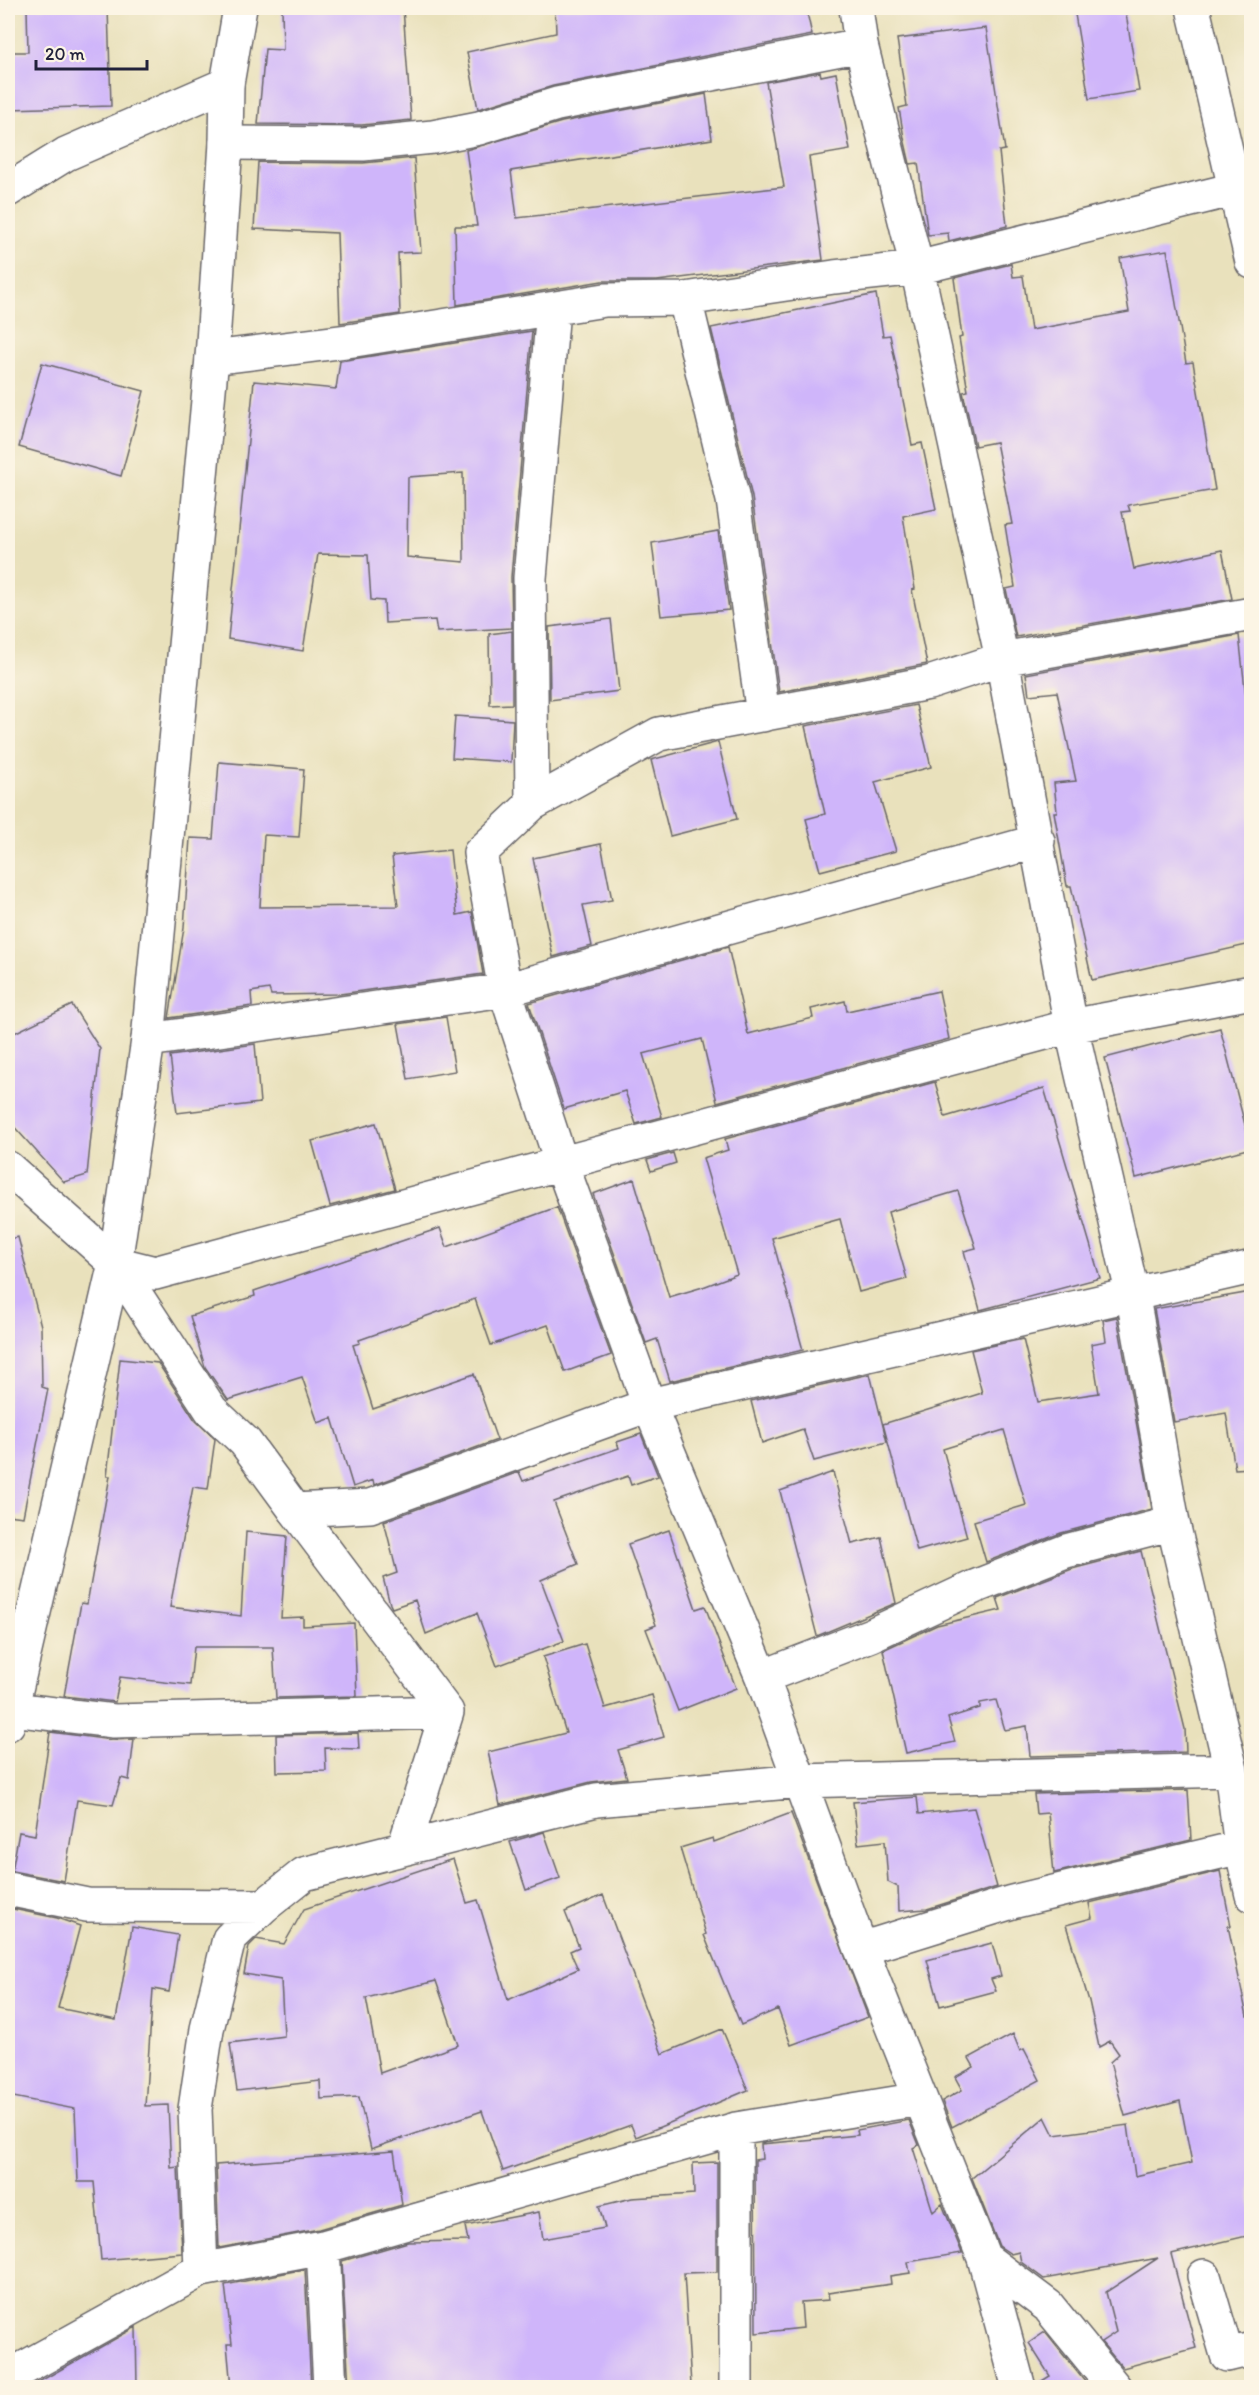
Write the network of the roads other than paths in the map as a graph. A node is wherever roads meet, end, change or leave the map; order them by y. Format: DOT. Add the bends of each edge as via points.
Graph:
graph roads {
  1 [pos="240,8"];
  2 [pos="856,8"];
  3 [pos="1193,8"];
  4 [pos="861,45"];
  5 [pos="226,84"];
  6 [pos="226,143"];
  7 [pos="1235,189"];
  8 [pos="8,190"];
  9 [pos="1251,262"];
  10 [pos="917,268"];
  11 [pos="685,299"];
  12 [pos="553,309"];
  13 [pos="212,358"];
  14 [pos="1251,614"];
  15 [pos="1002,659"];
  16 [pos="764,715"];
  17 [pos="532,804"];
  18 [pos="1038,841"];
  19 [pos="505,990"];
  20 [pos="1251,992"];
  21 [pos="1071,1026"];
  22 [pos="148,1040"];
  23 [pos="562,1165"];
  24 [pos="8,1168"];
  25 [pos="115,1263"];
  26 [pos="1251,1267"];
  27 [pos="1132,1292"];
  28 [pos="649,1405"];
  29 [pos="295,1510"];
  30 [pos="1173,1523"];
  31 [pos="762,1677"];
  32 [pos="447,1712"];
  33 [pos="10,1717"];
  34 [pos="799,1781"];
  35 [pos="1239,1784"];
  36 [pos="1241,1847"];
  37 [pos="404,1848"];
  38 [pos="8,1889"];
  39 [pos="1251,1895"];
  40 [pos="264,1906"];
  41 [pos="861,1949"];
  42 [pos="920,2099"];
  43 [pos="736,2129"];
  44 [pos="323,2247"];
  45 [pos="984,2258"];
  46 [pos="201,2270"];
  47 [pos="1204,2276"];
  48 [pos="1251,2349"];
  49 [pos="19,2377"];
  50 [pos="330,2388"];
  51 [pos="736,2388"];
  52 [pos="1019,2388"];
  53 [pos="1115,2388"];
  1 -- 5 [label="street"];
  2 -- 4 [label="street"];
  3 -- 7 [label="street"];
  4 -- 6 [label="street" via="557,104 479,128 433,137 363,144"];
  4 -- 10 [label="street"];
  5 -- 6 [label="street"];
  5 -- 8 [label="street" via="66,154"];
  6 -- 13 [label="street"];
  7 -- 9 [label="street"];
  7 -- 10 [label="street"];
  10 -- 11 [label="street"];
  10 -- 15 [label="street"];
  11 -- 12 [label="street" via="605,300"];
  11 -- 16 [label="street" via="733,500"];
  12 -- 13 [label="street"];
  12 -- 17 [label="street" via="530,578"];
  13 -- 22 [label="street"];
  14 -- 15 [label="street"];
  15 -- 16 [label="street" via="929,683"];
  15 -- 18 [label="street"];
  16 -- 17 [label="street" via="659,734"];
  17 -- 19 [label="street" via="480,853"];
  18 -- 19 [label="street"];
  18 -- 21 [label="street"];
  19 -- 22 [label="street"];
  19 -- 23 [label="street"];
  20 -- 21 [label="street"];
  21 -- 23 [label="street"];
  21 -- 27 [label="street"];
  22 -- 25 [label="street"];
  23 -- 25 [label="street" via="155,1273"];
  23 -- 28 [label="street"];
  24 -- 25 [label="street"];
  25 -- 29 [label="street" via="211,1410 245,1442"];
  25 -- 33 [label="street"];
  26 -- 27 [label="street"];
  27 -- 28 [label="street"];
  27 -- 30 [label="street"];
  28 -- 29 [label="street" via="370,1506"];
  28 -- 31 [label="street"];
  29 -- 32 [label="street"];
  30 -- 31 [label="street" via="1066,1551"];
  30 -- 35 [label="street"];
  31 -- 34 [label="street"];
  32 -- 33 [label="street" via="114,1721"];
  32 -- 37 [label="street"];
  34 -- 35 [label="street"];
  34 -- 37 [label="street" via="596,1800"];
  34 -- 41 [label="street"];
  35 -- 36 [label="street"];
  36 -- 39 [label="street"];
  36 -- 41 [label="street" via="1012,1902"];
  37 -- 40 [label="street" via="304,1874"];
  38 -- 40 [label="street" via="87,1905"];
  40 -- 46 [label="street" via="229,1940 207,2029 195,2109"];
  41 -- 42 [label="street"];
  42 -- 43 [label="street"];
  42 -- 45 [label="street"];
  43 -- 44 [label="street"];
  43 -- 51 [label="street"];
  44 -- 46 [label="street"];
  44 -- 50 [label="street"];
  45 -- 52 [label="street"];
  45 -- 53 [label="street" via="1048,2306"];
  46 -- 49 [label="street"];
  47 -- 48 [label="street" via="1227,2355"];
}
